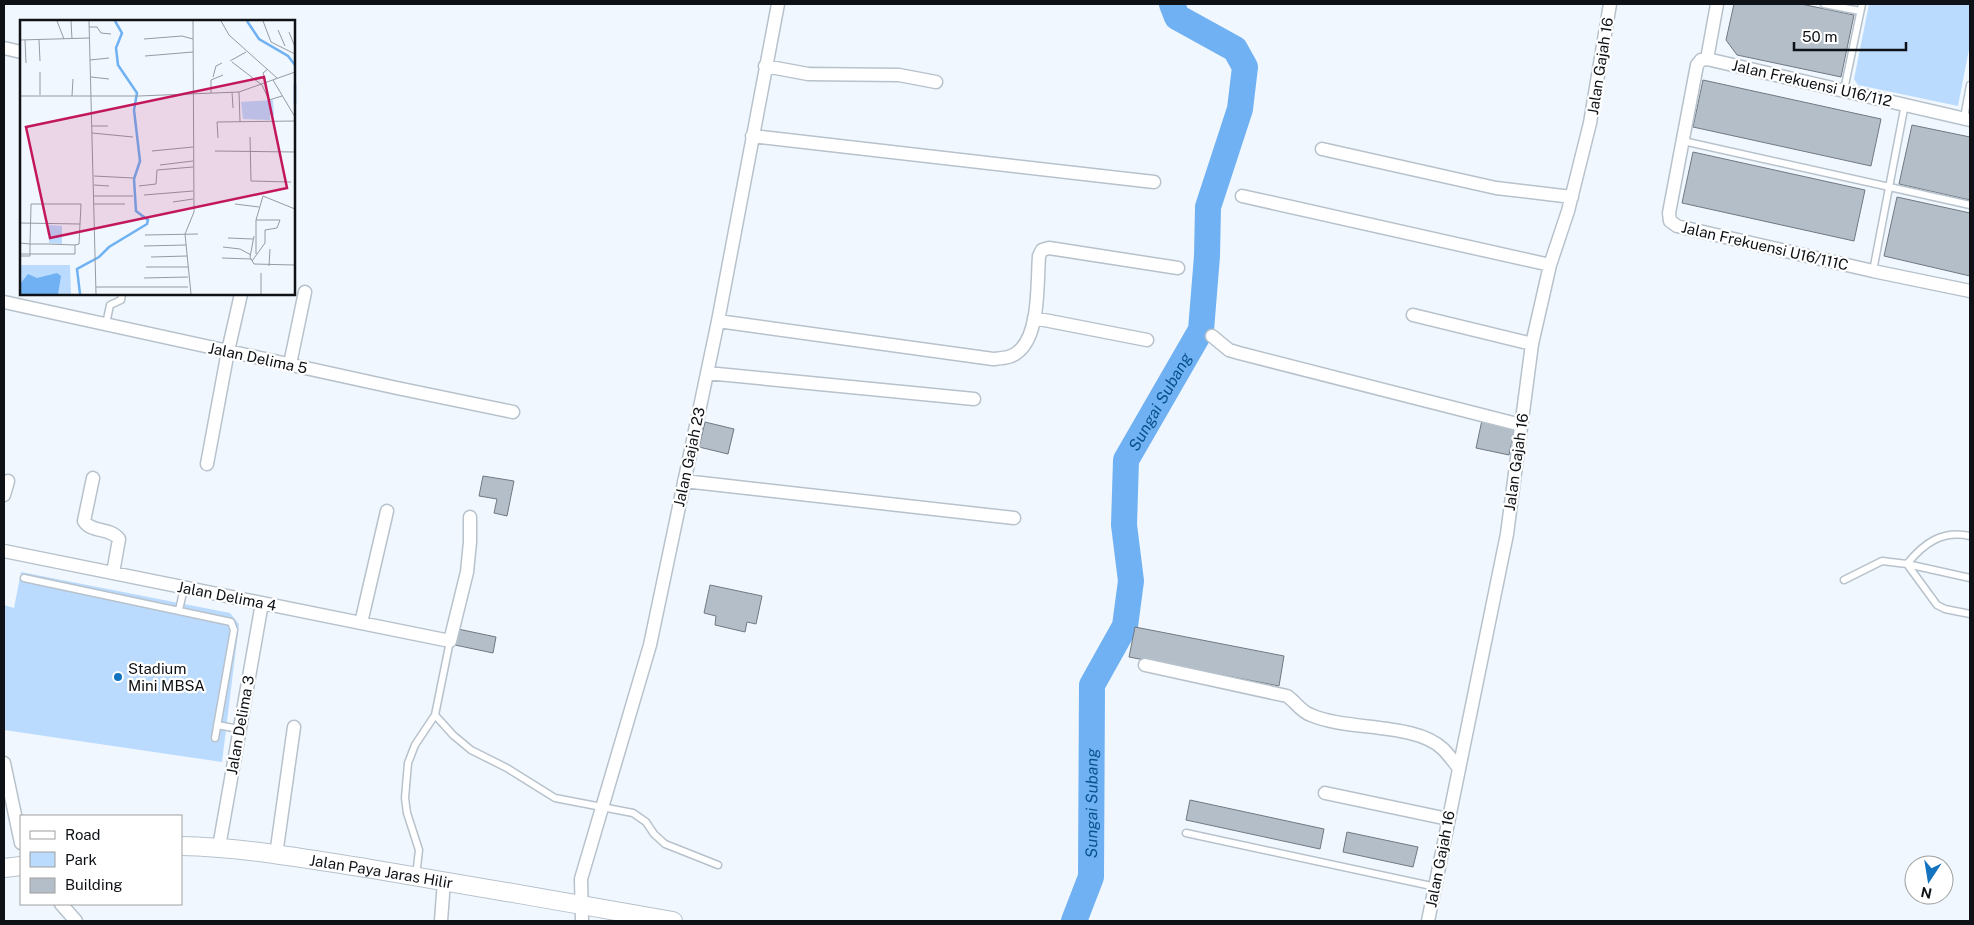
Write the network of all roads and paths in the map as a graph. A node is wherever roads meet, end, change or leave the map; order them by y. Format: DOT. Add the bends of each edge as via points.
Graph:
graph roads {
  1 [pos="778,4"];
  2 [pos="1610,4"];
  3 [pos="1717,4"];
  4 [pos="1824,4"];
  5 [pos="1862,4"];
  6 [pos="1860,11"];
  7 [pos="4,48"];
  8 [pos="20,52"];
  9 [pos="1708,59"];
  10 [pos="764,66"];
  11 [pos="936,82"];
  12 [pos="1970,85"];
  13 [pos="1844,90"];
  14 [pos="1905,104"];
  15 [pos="1967,119"];
  16 [pos="752,136"];
  17 [pos="1684,141"];
  18 [pos="1322,149"];
  19 [pos="1154,182"];
  20 [pos="1889,187"];
  21 [pos="1242,196"];
  22 [pos="1572,197"];
  23 [pos="1970,205"];
  24 [pos="1550,265"];
  25 [pos="1178,268"];
  26 [pos="1872,271"];
  27 [pos="1970,291"];
  28 [pos="305,292"];
  29 [pos="122,295"];
  30 [pos="241,295"];
  31 [pos="4,302"];
  32 [pos="1414,315"];
  33 [pos="1034,318"];
  34 [pos="718,321"];
  35 [pos="106,324"];
  36 [pos="1212,336"];
  37 [pos="1147,340"];
  38 [pos="1532,344"];
  39 [pos="228,351"];
  40 [pos="290,364"];
  41 [pos="707,373"];
  42 [pos="974,399"];
  43 [pos="512,412"];
  44 [pos="1521,425"];
  45 [pos="207,464"];
  46 [pos="93,478"];
  47 [pos="684,481"];
  48 [pos="8,482"];
  49 [pos="4,494"];
  50 [pos="388,511"];
  51 [pos="470,517"];
  52 [pos="1014,518"];
  53 [pos="1970,536"];
  54 [pos="4,551"];
  55 [pos="1907,564"];
  56 [pos="113,573"];
  57 [pos="24,578"];
  58 [pos="1970,578"];
  59 [pos="1844,580"];
  60 [pos="184,588"];
  61 [pos="262,603"];
  62 [pos="179,610"];
  63 [pos="1970,614"];
  64 [pos="361,623"];
  65 [pos="450,641"];
  66 [pos="1145,665"];
  67 [pos="435,715"];
  68 [pos="217,725"];
  69 [pos="294,727"];
  70 [pos="239,729"];
  71 [pos="215,738"];
  72 [pos="4,763"];
  73 [pos="1458,767"];
  74 [pos="1324,793"];
  75 [pos="603,807"];
  76 [pos="1448,819"];
  77 [pos="1186,832"];
  78 [pos="20,838"];
  79 [pos="182,846"];
  80 [pos="219,847"];
  81 [pos="276,854"];
  82 [pos="718,864"];
  83 [pos="20,866"];
  84 [pos="4,868"];
  85 [pos="416,876"];
  86 [pos="444,881"];
  87 [pos="1436,886"];
  88 [pos="62,905"];
  89 [pos="582,913"];
  90 [pos="76,921"];
  91 [pos="441,921"];
  92 [pos="673,921"];
  93 [pos="1428,921"];
  1 -- 10 [label="street, Jalan Gajah 23"];
  2 -- 22 [label="street, Jalan Gajah 16" via="1590,123"];
  3 -- 9 [label="street"];
  4 -- 6 [label="lane"];
  5 -- 6 [label="lane"];
  6 -- 13 [label="lane"];
  7 -- 8 [label="street"];
  9 -- 13 [label="street, Jalan Frekuensi U16/112"];
  9 -- 17 [label="street, Jalan Frekuensi U16/111C" via="1697,65"];
  10 -- 11 [label="street" via="808,74 899,75"];
  10 -- 16 [label="street, Jalan Gajah 23"];
  12 -- 15 [label="lane"];
  13 -- 14 [label="street, Jalan Frekuensi U16/112"];
  14 -- 15 [label="street, Jalan Frekuensi U16/112"];
  14 -- 20 [label="lane"];
  16 -- 19 [label="street"];
  16 -- 34 [label="street, Jalan Gajah 23"];
  17 -- 20 [label="lane"];
  17 -- 26 [label="street, Jalan Frekuensi U16/111C" via="1669,213 1673,224"];
  18 -- 22 [label="street" via="1496,188"];
  20 -- 23 [label="lane"];
  20 -- 26 [label="lane"];
  21 -- 24 [label="street"];
  22 -- 24 [label="street, Jalan Gajah 16"];
  24 -- 38 [label="street, Jalan Gajah 16"];
  25 -- 33 [label="street" via="1046,248 1039,256"];
  26 -- 27 [label="street, Jalan Frekuensi U16/111C"];
  28 -- 40 [label="street"];
  29 -- 35 [label="lane" via="121,300 110,305"];
  30 -- 39 [label="street"];
  31 -- 35 [label="street, Jalan Delima 5"];
  32 -- 38 [label="street"];
  33 -- 34 [label="street" via="1027,342 1018,352 1006,358 993,359"];
  33 -- 37 [label="street"];
  34 -- 41 [label="street, Jalan Gajah 23"];
  35 -- 39 [label="street, Jalan Delima 5"];
  36 -- 44 [label="street" via="1229,350 1239,353"];
  38 -- 44 [label="street, Jalan Gajah 16"];
  39 -- 40 [label="street, Jalan Delima 5"];
  39 -- 45 [label="street"];
  40 -- 43 [label="street, Jalan Delima 5"];
  41 -- 42 [label="street"];
  41 -- 47 [label="street, Jalan Gajah 23"];
  44 -- 73 [label="street, Jalan Gajah 16" via="1507,534"];
  46 -- 56 [label="street" via="84,521 88,527 113,533 118,539"];
  47 -- 52 [label="street"];
  47 -- 75 [label="street, Jalan Gajah 23" via="650,645"];
  48 -- 49 [label="street"];
  50 -- 64 [label="street"];
  51 -- 65 [label="street" via="467,572"];
  53 -- 55 [label="lane" via="1945,534 1919,549"];
  54 -- 56 [label="street, Jalan Delima 4"];
  55 -- 58 [label="lane"];
  55 -- 59 [label="lane" via="1882,561"];
  55 -- 63 [label="lane" via="1937,605"];
  56 -- 60 [label="street, Jalan Delima 4"];
  57 -- 62 [label="lane"];
  60 -- 61 [label="street, Jalan Delima 4"];
  60 -- 62 [label="lane"];
  61 -- 64 [label="street, Jalan Delima 4"];
  61 -- 70 [label="street, Jalan Delima 3"];
  62 -- 68 [label="lane" via="227,620 233,626"];
  64 -- 65 [label="street, Jalan Delima 4"];
  65 -- 67 [label="lane"];
  66 -- 73 [label="street" via="1287,696 1312,716 1351,726 1383,728 1420,736 1442,748"];
  67 -- 75 [label="lane" via="471,750 555,798"];
  67 -- 85 [label="lane" via="408,763 405,798 419,850"];
  68 -- 70 [label="lane"];
  68 -- 71 [label="lane"];
  69 -- 81 [label="street"];
  70 -- 80 [label="street, Jalan Delima 3"];
  72 -- 78 [label="street"];
  73 -- 76 [label="street, Jalan Gajah 16"];
  74 -- 76 [label="street"];
  75 -- 82 [label="lane" via="633,813 646,822 665,844"];
  75 -- 89 [label="street, Jalan Gajah 23" via="581,879"];
  76 -- 87 [label="street, Jalan Gajah 16"];
  77 -- 87 [label="lane"];
  79 -- 80 [label="street, Jalan Paya Jaras Hilir"];
  80 -- 81 [label="street, Jalan Paya Jaras Hilir"];
  81 -- 85 [label="street, Jalan Paya Jaras Hilir"];
  83 -- 84 [label="street"];
  85 -- 86 [label="street, Jalan Paya Jaras Hilir"];
  86 -- 89 [label="street, Jalan Paya Jaras Hilir"];
  86 -- 91 [label="street"];
  87 -- 93 [label="street, Jalan Gajah 16"];
  88 -- 90 [label="street"];
  89 -- 92 [label="street, Jalan Paya Jaras Hilir"];
}
